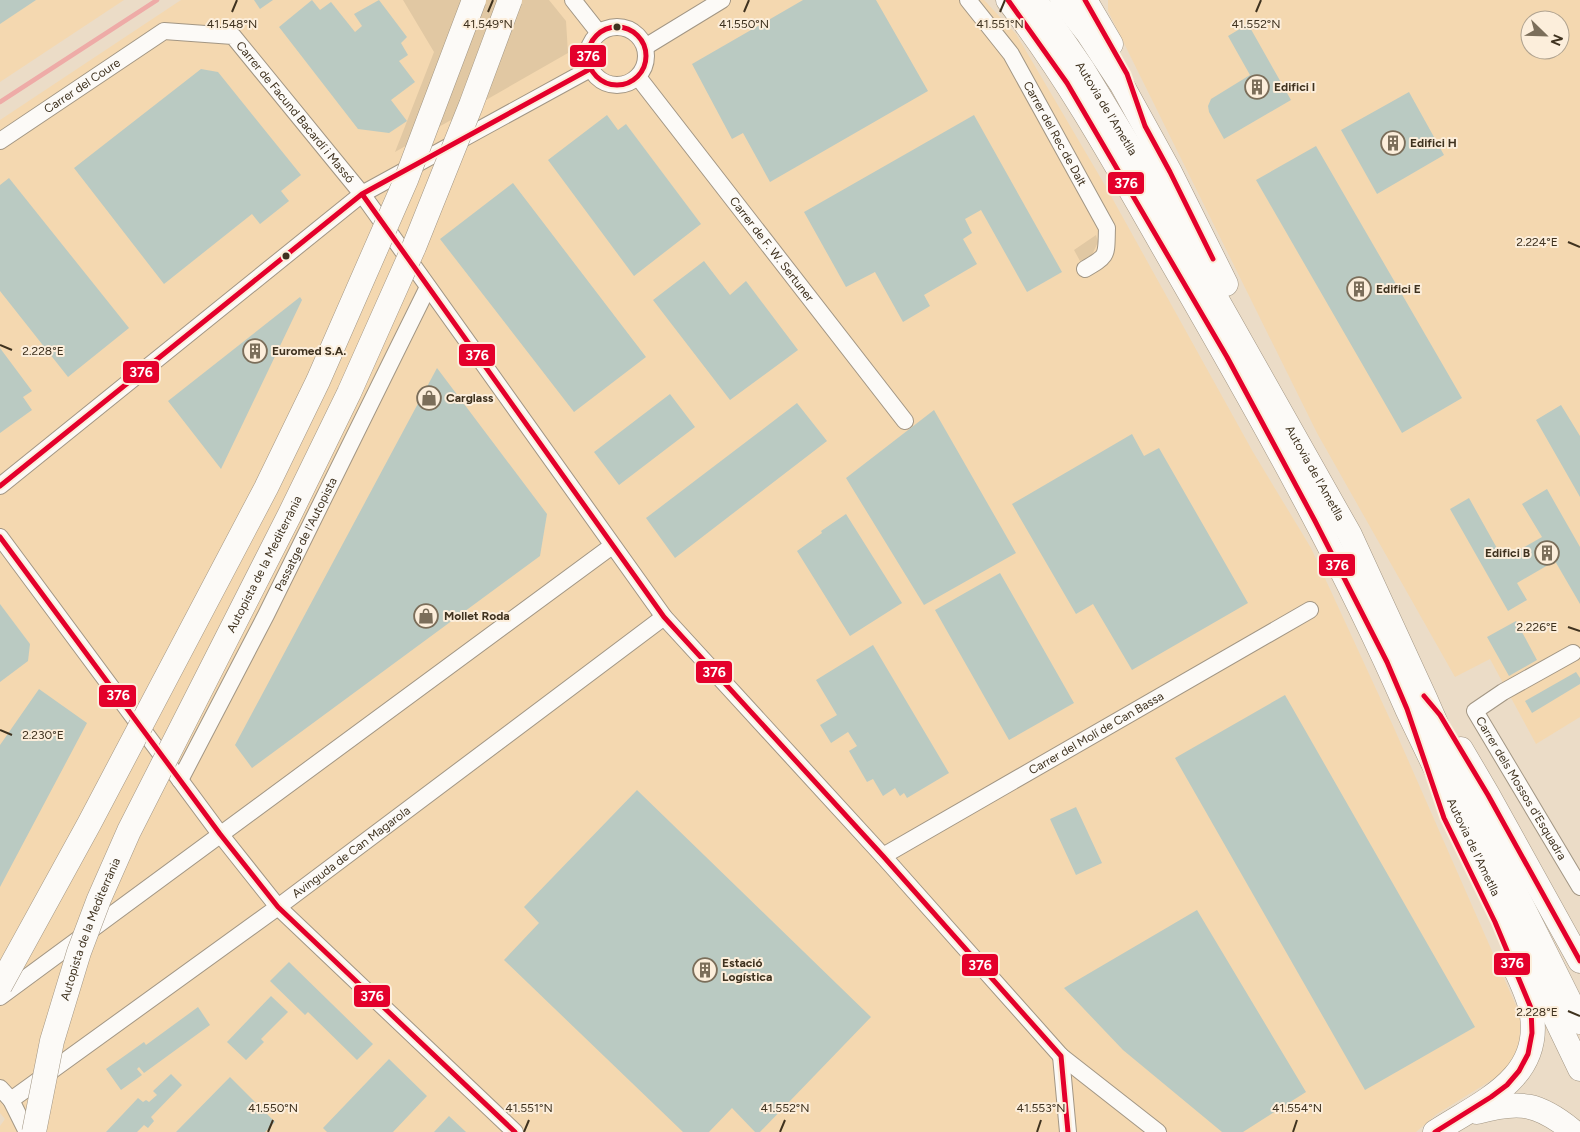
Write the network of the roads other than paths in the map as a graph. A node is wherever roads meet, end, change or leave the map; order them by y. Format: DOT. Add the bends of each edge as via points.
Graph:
graph roads {
  1 [pos="474,0"];
  2 [pos="510,0"];
  3 [pos="573,0"];
  4 [pos="722,0"];
  5 [pos="968,0"];
  6 [pos="1008,0"];
  7 [pos="1035,0"];
  8 [pos="1062,0"];
  9 [pos="1086,0"];
  10 [pos="164,31"];
  11 [pos="599,33"];
  12 [pos="645,47"];
  13 [pos="590,69"];
  14 [pos="638,77"];
  15 [pos="1145,126"];
  16 [pos="0,141"];
  17 [pos="362,194"];
  18 [pos="1085,269"];
  19 [pos="428,287"];
  20 [pos="905,421"];
  21 [pos="0,486"];
  22 [pos="1350,535"];
  23 [pos="0,537"];
  24 [pos="612,546"];
  25 [pos="1310,610"];
  26 [pos="664,617"];
  27 [pos="1573,653"];
  28 [pos="1416,703"];
  29 [pos="180,780"];
  30 [pos="220,834"];
  31 [pos="883,856"];
  32 [pos="1580,887"];
  33 [pos="278,907"];
  34 [pos="1580,961"];
  35 [pos="0,986"];
  36 [pos="0,997"];
  37 [pos="1580,1022"];
  38 [pos="1061,1056"];
  39 [pos="1580,1069"];
  40 [pos="0,1088"];
  41 [pos="11,1100"];
  42 [pos="1461,1117"];
  43 [pos="27,1132"];
  44 [pos="34,1132"];
  45 [pos="515,1132"];
  46 [pos="1068,1132"];
  47 [pos="1158,1132"];
  48 [pos="1435,1132"];
  49 [pos="1574,1132"];
  1 -- 35 [label="highway, bridge" via="406,180 314,390 94,815"];
  2 -- 44 [label="highway, Autopista de la Mediterrània, bridge" via="414,247 349,393 129,831 99,899 56,1025"];
  3 -- 11 [label="street"];
  4 -- 12 [label="street"];
  5 -- 18 [label="street, Carrer del Rec de Dalt" via="1011,54 1107,228 1106,253"];
  6 -- 28 [label="highway, Autovia de l'Ametlla" via="1067,83 1227,357 1387,662"];
  7 -- 22 [label="highway, Autovia de l'Ametlla" via="1082,68 1146,174"];
  8 -- 15 [label="highway" via="1122,85"];
  9 -- 15 [label="highway" via="1127,74"];
  10 -- 16 [label="street, Carrer del Coure"];
  10 -- 17 [label="street, Carrer de Facund Bacardí i Massó" via="233,36"];
  11 -- 12 [label="street" via="612,27 626,28 638,35"];
  11 -- 13 [label="street" via="588,50"];
  12 -- 14 [label="street" via="647,58"];
  13 -- 14 [label="street" via="600,80 612,86 626,84"];
  13 -- 17 [label="street"];
  14 -- 20 [label="street, Carrer de F. W. Sertuner"];
  15 -- 22 [label="highway" via="1330,483"];
  17 -- 19 [label="street, Carrer de Facund Bacardí i Massó"];
  17 -- 21 [label="street"];
  19 -- 24 [label="street, Carrer de Facund Bacardí i Massó"];
  19 -- 29 [label="street, Passatge de l'Autopista" via="266,616"];
  22 -- 28 [label="highway, Autovia de l'Ametlla"];
  23 -- 29 [label="street"];
  24 -- 26 [label="street, Carrer de Facund Bacardí i Massó"];
  24 -- 30 [label="street"];
  25 -- 31 [label="street, Carrer del Molí de Can Bassa"];
  26 -- 31 [label="street, Carrer de Facund Bacardí i Massó"];
  26 -- 33 [label="street, Avinguda de Can Magarola"];
  27 -- 32 [label="street, Carrer dels Mossos d'Esquadra" via="1475,711"];
  28 -- 34 [label="highway" via="1440,715"];
  28 -- 37 [label="highway, Autovia de l'Ametlla" via="1470,802"];
  28 -- 39 [label="highway, Autovia de l'Ametlla"];
  28 -- 42 [label="highway" via="1423,760 1444,818 1520,978 1533,1019 1532,1043 1516,1076"];
  29 -- 30 [label="street"];
  30 -- 33 [label="street"];
  30 -- 36 [label="street"];
  31 -- 38 [label="street, Carrer de Facund Bacardí i Massó"];
  33 -- 41 [label="street, Avinguda de Can Magarola"];
  33 -- 45 [label="street"];
  38 -- 46 [label="street"];
  38 -- 47 [label="street, Carrer de Facund Bacardí i Massó"];
  40 -- 41 [label="street"];
  41 -- 43 [label="street"];
  42 -- 48 [label="highway"];
  42 -- 49 [label="highway" via="1506,1105 1521,1105 1547,1113"];
}
